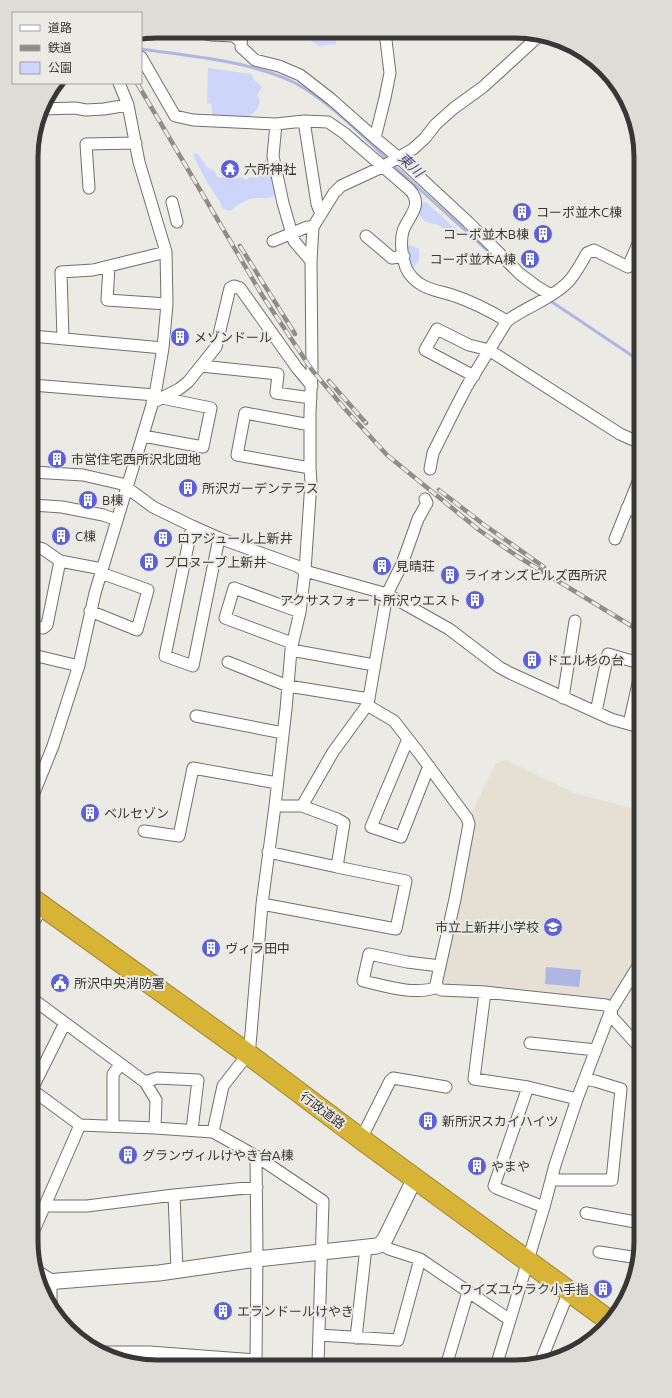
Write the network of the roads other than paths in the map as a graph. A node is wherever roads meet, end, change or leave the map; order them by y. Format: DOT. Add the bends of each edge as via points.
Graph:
graph roads {
  1 [pos="242,38"];
  2 [pos="386,38"];
  3 [pos="535,40"];
  4 [pos="142,59"];
  5 [pos="120,84"];
  6 [pos="128,105"];
  7 [pos="48,109"];
  8 [pos="304,121"];
  9 [pos="276,124"];
  10 [pos="375,138"];
  11 [pos="136,143"];
  12 [pos="399,158"];
  13 [pos="382,167"];
  14 [pos="89,188"];
  15 [pos="172,202"];
  16 [pos="321,214"];
  17 [pos="177,222"];
  18 [pos="313,227"];
  19 [pos="292,233"];
  20 [pos="366,236"];
  21 [pos="273,240"];
  22 [pos="166,252"];
  23 [pos="634,253"];
  24 [pos="404,256"];
  25 [pos="311,261"];
  26 [pos="109,267"];
  27 [pos="551,295"];
  28 [pos="166,304"];
  29 [pos="508,321"];
  30 [pos="38,337"];
  31 [pos="63,340"];
  32 [pos="163,348"];
  33 [pos="489,350"];
  34 [pos="201,366"];
  35 [pos="474,376"];
  36 [pos="38,386"];
  37 [pos="312,386"];
  38 [pos="312,398"];
  39 [pos="156,399"];
  40 [pos="310,425"];
  41 [pos="143,436"];
  42 [pos="634,440"];
  43 [pos="310,468"];
  44 [pos="430,469"];
  45 [pos="38,472"];
  46 [pos="127,488"];
  47 [pos="426,499"];
  48 [pos="38,505"];
  49 [pos="633,510"];
  50 [pos="117,520"];
  51 [pos="192,526"];
  52 [pos="219,538"];
  53 [pos="615,539"];
  54 [pos="38,548"];
  55 [pos="60,561"];
  56 [pos="102,571"];
  57 [pos="305,571"];
  58 [pos="387,594"];
  59 [pos="90,611"];
  60 [pos="300,612"];
  61 [pos="575,621"];
  62 [pos="38,627"];
  63 [pos="291,646"];
  64 [pos="38,656"];
  65 [pos="228,662"];
  66 [pos="634,662"];
  67 [pos="374,665"];
  68 [pos="79,666"];
  69 [pos="288,686"];
  70 [pos="563,698"];
  71 [pos="368,702"];
  72 [pos="596,712"];
  73 [pos="196,716"];
  74 [pos="634,725"];
  75 [pos="282,733"];
  76 [pos="408,739"];
  77 [pos="429,766"];
  78 [pos="38,771"];
  79 [pos="277,783"];
  80 [pos="275,806"];
  81 [pos="302,806"];
  82 [pos="144,831"];
  83 [pos="268,852"];
  84 [pos="337,866"];
  85 [pos="262,904"];
  86 [pos="38,909"];
  87 [pos="440,966"];
  88 [pos="634,973"];
  89 [pos="438,988"];
  90 [pos="485,992"];
  91 [pos="38,1003"];
  92 [pos="611,1010"];
  93 [pos="65,1022"];
  94 [pos="634,1041"];
  95 [pos="530,1043"];
  96 [pos="596,1050"];
  97 [pos="248,1054"];
  98 [pos="121,1064"];
  99 [pos="38,1077"];
  100 [pos="585,1079"];
  101 [pos="145,1082"];
  102 [pos="446,1087"];
  103 [pos="528,1087"];
  104 [pos="38,1094"];
  105 [pos="577,1099"];
  106 [pos="80,1125"];
  107 [pos="113,1126"];
  108 [pos="155,1128"];
  109 [pos="192,1130"];
  110 [pos="213,1132"];
  111 [pos="360,1139"];
  112 [pos="256,1156"];
  113 [pos="415,1178"];
  114 [pos="551,1180"];
  115 [pos="257,1187"];
  116 [pos="174,1195"];
  117 [pos="45,1206"];
  118 [pos="544,1207"];
  119 [pos="586,1213"];
  120 [pos="38,1221"];
  121 [pos="634,1222"];
  122 [pos="373,1245"];
  123 [pos="322,1251"];
  124 [pos="599,1252"];
  125 [pos="633,1257"];
  126 [pos="257,1259"];
  127 [pos="420,1259"];
  128 [pos="528,1260"];
  129 [pos="177,1270"];
  130 [pos="44,1278"];
  131 [pos="51,1282"];
  132 [pos="569,1290"];
  133 [pos="468,1292"];
  134 [pos="51,1294"];
  135 [pos="605,1318"];
  136 [pos="510,1320"];
  137 [pos="319,1335"];
  138 [pos="356,1338"];
  139 [pos="114,1352"];
  140 [pos="543,1357"];
  141 [pos="235,1360"];
  142 [pos="256,1360"];
  143 [pos="318,1360"];
  144 [pos="448,1360"];
  145 [pos="498,1360"];
  1 -- 10 [label="street" via="241,46 255,60 280,66 300,75"];
  2 -- 10 [label="street" via="390,73"];
  3 -- 12 [label="street" via="483,87 436,124 413,149"];
  4 -- 9 [label="street" via="176,116 193,120"];
  5 -- 6 [label="street"];
  6 -- 7 [label="street" via="98,110"];
  6 -- 11 [label="street"];
  8 -- 9 [label="street"];
  8 -- 13 [label="street" via="328,122"];
  8 -- 16 [label="street" via="317,204"];
  9 -- 19 [label="street" via="273,156"];
  10 -- 12 [label="street"];
  11 -- 14 [label="street" via="86,144"];
  11 -- 22 [label="street" via="139,162"];
  12 -- 13 [label="street"];
  12 -- 27 [label="street" via="520,274"];
  13 -- 16 [label="street" via="341,186"];
  13 -- 24 [label="street" via="415,196 415,208 403,230"];
  15 -- 17 [label="street"];
  16 -- 18 [label="street"];
  18 -- 19 [label="street"];
  18 -- 25 [label="street"];
  19 -- 21 [label="street"];
  19 -- 25 [label="street" via="294,241"];
  20 -- 24 [label="street" via="392,258"];
  22 -- 26 [label="street"];
  22 -- 28 [label="street"];
  23 -- 27 [label="street" via="628,267 591,250 567,284"];
  24 -- 29 [label="street" via="406,268 422,285 474,304"];
  25 -- 37 [label="street"];
  26 -- 28 [label="street" via="107,300"];
  26 -- 31 [label="street" via="61,272"];
  27 -- 29 [label="street"];
  28 -- 32 [label="street"];
  29 -- 33 [label="street"];
  30 -- 31 [label="street"];
  31 -- 32 [label="street"];
  32 -- 39 [label="street"];
  33 -- 35 [label="street"];
  33 -- 35 [label="street" via="469,345 437,329 425,350"];
  33 -- 42 [label="street" via="620,434"];
  34 -- 37 [label="street" via="216,347 226,300 230,288 234,286 240,288"];
  34 -- 38 [label="street" via="278,374 276,393"];
  34 -- 39 [label="street" via="183,386"];
  35 -- 44 [label="street" via="435,449"];
  36 -- 39 [label="street"];
  37 -- 38 [label="street"];
  38 -- 40 [label="street"];
  39 -- 41 [label="street"];
  39 -- 41 [label="street" via="211,408 203,447"];
  40 -- 43 [label="street"];
  40 -- 43 [label="street" via="245,413 237,455"];
  41 -- 46 [label="street"];
  43 -- 57 [label="street"];
  45 -- 46 [label="street" via="83,476 122,484"];
  46 -- 50 [label="street"];
  46 -- 51 [label="street" via="153,507"];
  47 -- 58 [label="street" via="427,503 418,519 402,564"];
  48 -- 50 [label="street" via="62,506"];
  49 -- 53 [label="street"];
  50 -- 56 [label="street"];
  51 -- 52 [label="street"];
  51 -- 52 [label="street" via="165,656 193,666"];
  52 -- 57 [label="street"];
  54 -- 55 [label="street"];
  55 -- 56 [label="street"];
  55 -- 62 [label="street" via="47,625 43,628"];
  56 -- 59 [label="street"];
  56 -- 59 [label="street" via="148,590 137,630"];
  57 -- 58 [label="street"];
  57 -- 60 [label="street"];
  58 -- 67 [label="street"];
  58 -- 70 [label="street" via="449,629 499,667"];
  59 -- 68 [label="street"];
  60 -- 63 [label="street"];
  60 -- 63 [label="street" via="234,588 225,618"];
  61 -- 70 [label="street"];
  63 -- 67 [label="street"];
  63 -- 69 [label="street"];
  64 -- 68 [label="street"];
  65 -- 69 [label="street"];
  66 -- 72 [label="street" via="608,654"];
  67 -- 71 [label="street"];
  68 -- 78 [label="street" via="67,706"];
  69 -- 71 [label="street"];
  69 -- 75 [label="street"];
  70 -- 72 [label="street"];
  71 -- 76 [label="street" via="372,708 394,721"];
  71 -- 81 [label="street" via="333,752"];
  72 -- 74 [label="street"];
  73 -- 75 [label="street"];
  75 -- 79 [label="street"];
  76 -- 77 [label="street"];
  76 -- 77 [label="street" via="371,827 401,837"];
  77 -- 87 [label="street" via="469,824"];
  79 -- 80 [label="street"];
  79 -- 82 [label="street" via="193,768 179,836"];
  80 -- 81 [label="street"];
  80 -- 83 [label="street"];
  81 -- 84 [label="street" via="344,823"];
  83 -- 84 [label="street"];
  83 -- 85 [label="street"];
  84 -- 85 [label="street" via="406,881 396,929"];
  85 -- 97 [label="street"];
  86 -- 97 [label="highway, 行政道路"];
  87 -- 89 [label="street" via="436,984"];
  87 -- 89 [label="street" via="369,954 363,981 407,991"];
  88 -- 92 [label="street"];
  89 -- 90 [label="street"];
  90 -- 92 [label="street" via="606,1005"];
  90 -- 103 [label="street" via="474,1079"];
  91 -- 93 [label="street"];
  92 -- 94 [label="street" via="612,1017"];
  92 -- 96 [label="street"];
  93 -- 98 [label="street"];
  93 -- 99 [label="street"];
  95 -- 96 [label="street"];
  96 -- 100 [label="street"];
  97 -- 110 [label="street" via="223,1086"];
  97 -- 111 [label="highway, 行政道路"];
  98 -- 101 [label="street"];
  98 -- 107 [label="street" via="114,1074"];
  100 -- 105 [label="street"];
  100 -- 114 [label="street" via="621,1089 612,1180"];
  101 -- 108 [label="street" via="156,1100"];
  101 -- 109 [label="street" via="157,1078 198,1080"];
  102 -- 111 [label="street" via="392,1078"];
  103 -- 105 [label="street"];
  103 -- 118 [label="street" via="494,1186"];
  104 -- 106 [label="street"];
  105 -- 114 [label="street"];
  106 -- 107 [label="street"];
  106 -- 117 [label="street"];
  107 -- 108 [label="street"];
  108 -- 109 [label="street"];
  109 -- 110 [label="street"];
  110 -- 112 [label="street"];
  111 -- 113 [label="highway, 行政道路"];
  112 -- 115 [label="street"];
  112 -- 123 [label="street" via="323,1201"];
  113 -- 122 [label="street" via="388,1234"];
  113 -- 128 [label="highway, 行政道路"];
  114 -- 118 [label="street"];
  115 -- 116 [label="street"];
  115 -- 126 [label="street"];
  116 -- 117 [label="street" via="87,1206"];
  116 -- 129 [label="street"];
  117 -- 120 [label="street"];
  118 -- 128 [label="street"];
  119 -- 121 [label="street"];
  122 -- 123 [label="street"];
  122 -- 127 [label="street"];
  122 -- 138 [label="street"];
  123 -- 126 [label="street"];
  123 -- 137 [label="street"];
  124 -- 125 [label="street"];
  126 -- 129 [label="street"];
  126 -- 142 [label="street"];
  127 -- 133 [label="street"];
  127 -- 138 [label="street" via="398,1340"];
  128 -- 132 [label="highway, 行政道路"];
  128 -- 136 [label="street"];
  129 -- 131 [label="street"];
  130 -- 131 [label="street"];
  131 -- 134 [label="street"];
  132 -- 135 [label="highway, 行政道路"];
  132 -- 140 [label="street"];
  133 -- 136 [label="street"];
  133 -- 144 [label="street"];
  136 -- 145 [label="street"];
  137 -- 138 [label="street"];
  137 -- 143 [label="street"];
  139 -- 141 [label="street" via="150,1352"];
}
